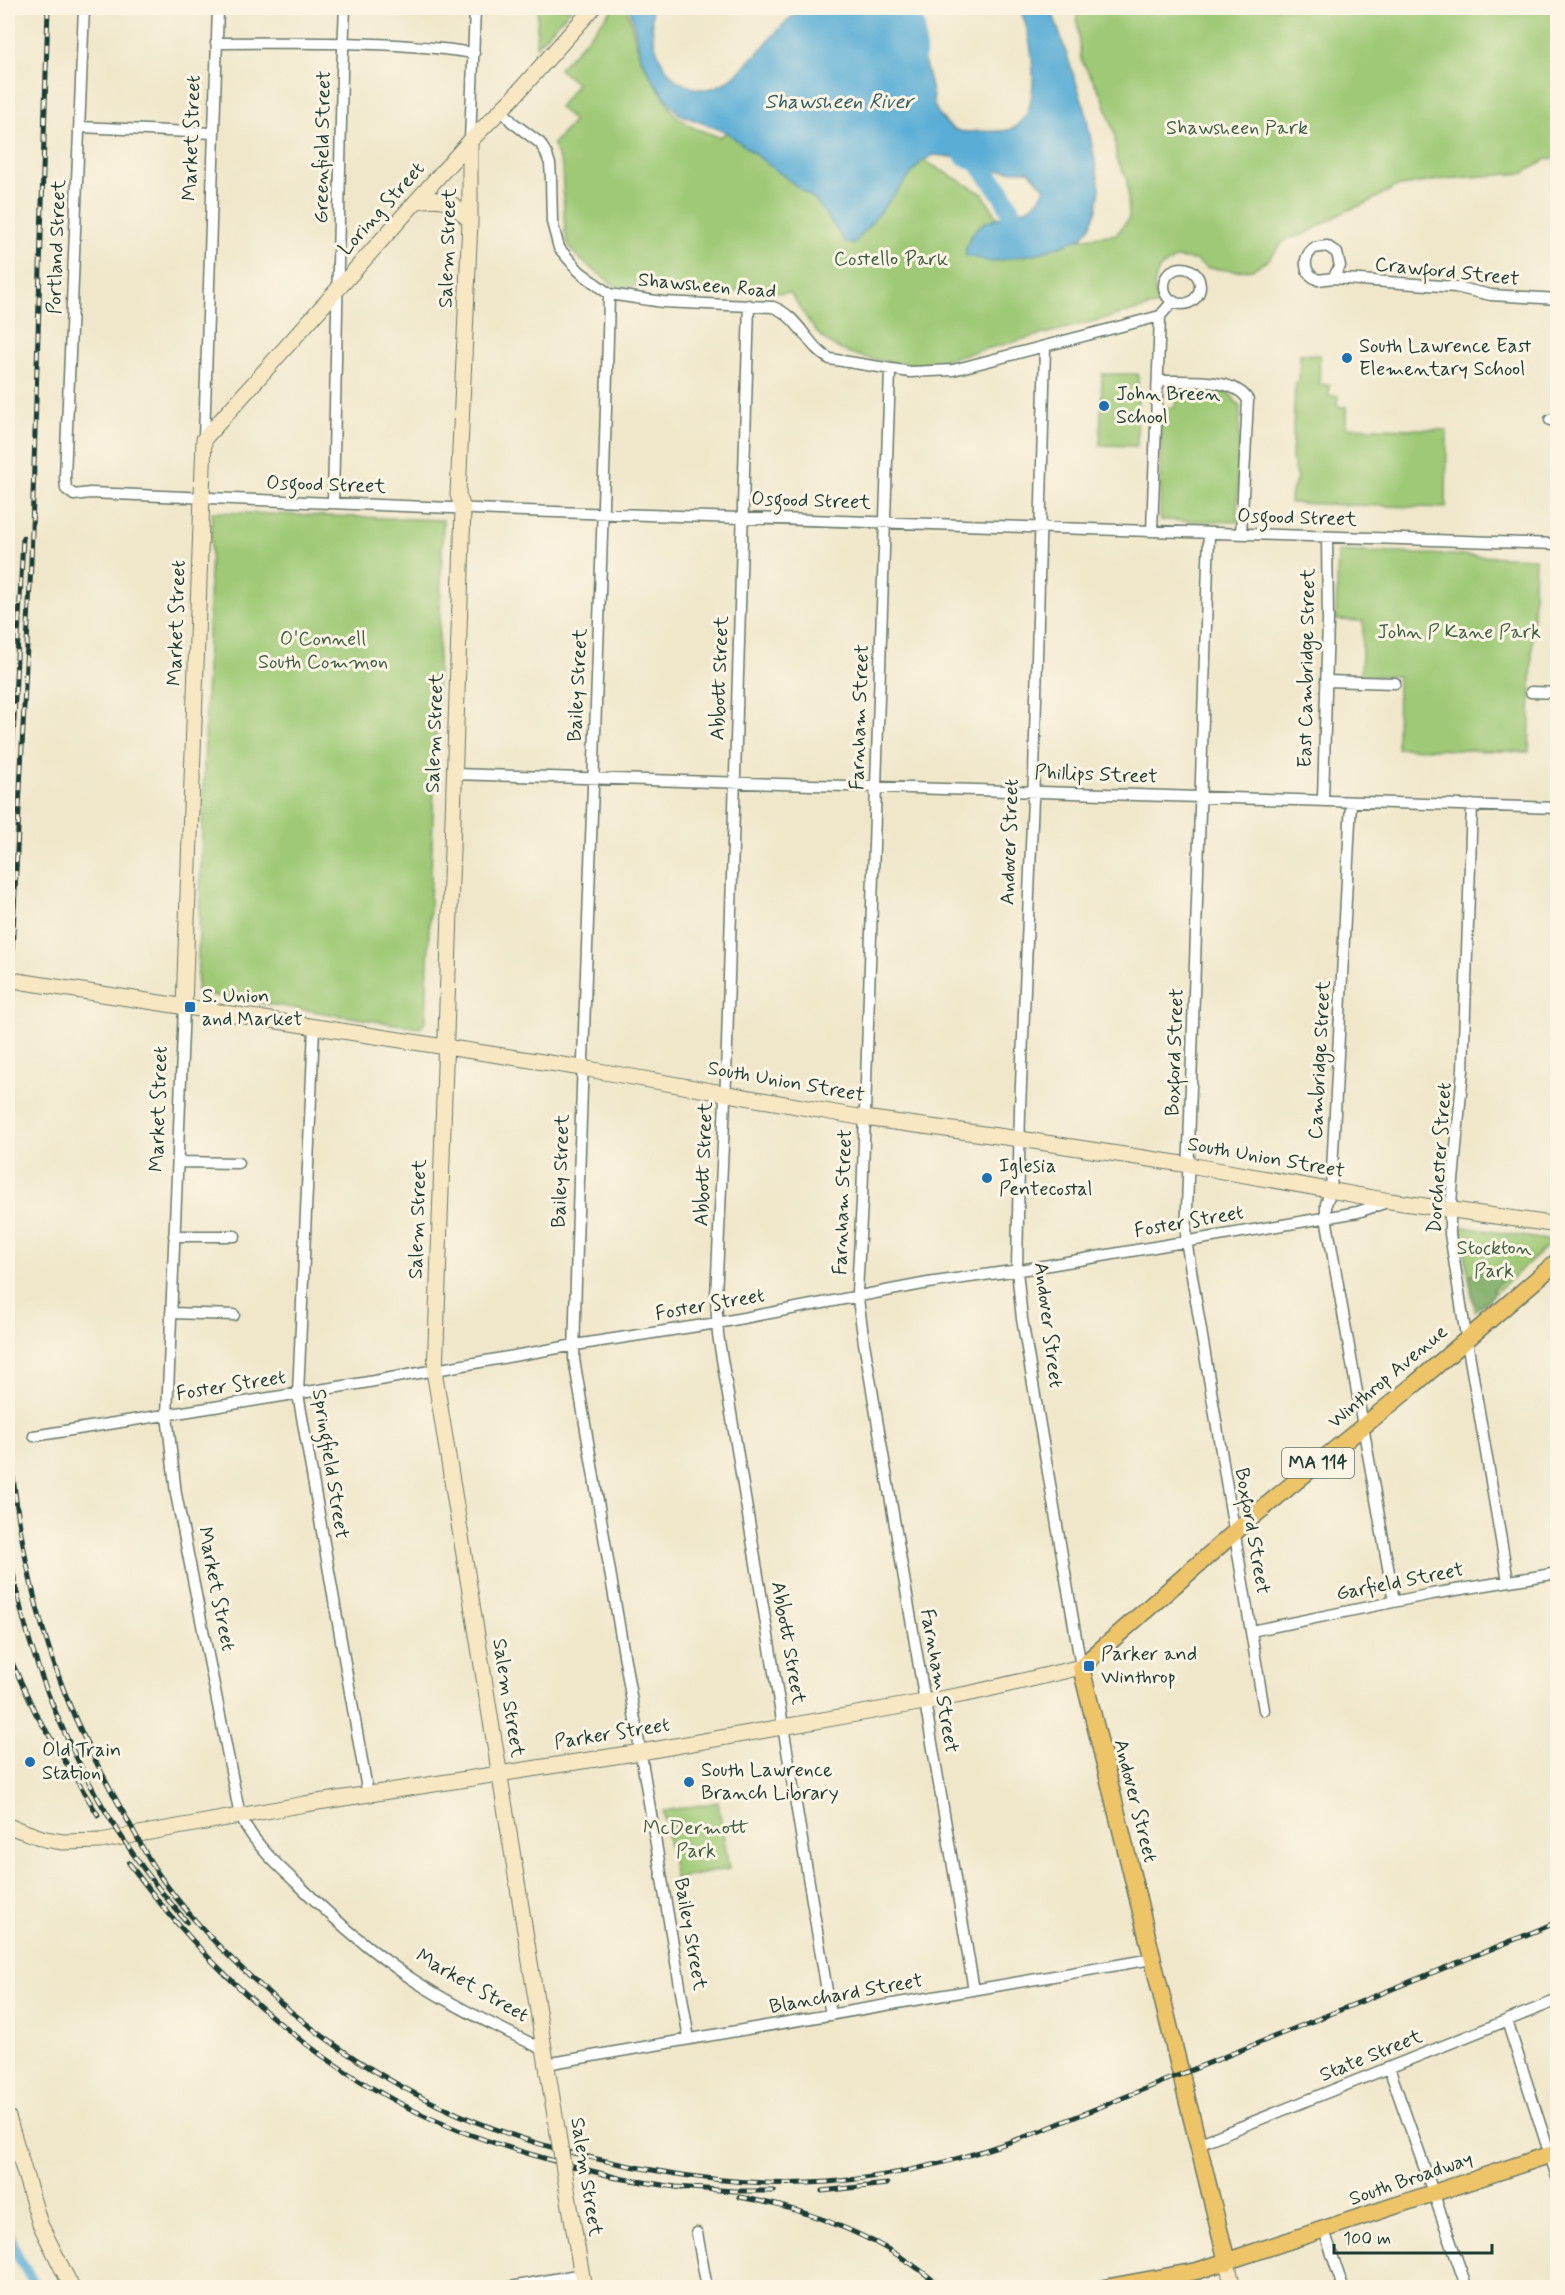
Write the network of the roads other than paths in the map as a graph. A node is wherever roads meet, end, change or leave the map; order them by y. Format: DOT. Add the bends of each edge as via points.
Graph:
graph roads {
  1 [pos="84,8"];
  2 [pos="218,8"];
  3 [pos="345,8"];
  4 [pos="476,8"];
  5 [pos="593,8"];
  6 [pos="216,44"];
  7 [pos="344,45"];
  8 [pos="474,53"];
  9 [pos="502,110"];
  10 [pos="80,127"];
  11 [pos="213,133"];
  12 [pos="470,141"];
  13 [pos="418,201"];
  14 [pos="470,221"];
  15 [pos="1333,278"];
  16 [pos="338,290"];
  17 [pos="609,294"];
  18 [pos="1557,300"];
  19 [pos="1173,301"];
  20 [pos="749,305"];
  21 [pos="1160,316"];
  22 [pos="1045,347"];
  23 [pos="890,370"];
  24 [pos="1158,381"];
  25 [pos="204,439"];
  26 [pos="66,489"];
  27 [pos="202,498"];
  28 [pos="333,503"];
  29 [pos="463,508"];
  30 [pos="604,513"];
  31 [pos="743,518"];
  32 [pos="886,522"];
  33 [pos="1041,527"];
  34 [pos="1152,531"];
  35 [pos="1209,533"];
  36 [pos="1241,534"];
  37 [pos="1327,537"];
  38 [pos="1557,544"];
  39 [pos="1326,681"];
  40 [pos="1395,683"];
  41 [pos="1531,692"];
  42 [pos="1557,693"];
  43 [pos="454,774"];
  44 [pos="593,778"];
  45 [pos="734,783"];
  46 [pos="875,787"];
  47 [pos="1033,792"];
  48 [pos="1201,797"];
  49 [pos="1323,800"];
  50 [pos="1351,802"];
  51 [pos="1472,805"];
  52 [pos="1557,808"];
  53 [pos="8,980"];
  54 [pos="184,1007"];
  55 [pos="314,1028"];
  56 [pos="446,1047"];
  57 [pos="582,1068"];
  58 [pos="725,1092"];
  59 [pos="864,1118"];
  60 [pos="1020,1139"];
  61 [pos="178,1162"];
  62 [pos="238,1163"];
  63 [pos="1189,1165"];
  64 [pos="1331,1190"];
  65 [pos="1390,1202"];
  66 [pos="1450,1209"];
  67 [pos="1326,1217"];
  68 [pos="1557,1225"];
  69 [pos="174,1236"];
  70 [pos="235,1236"];
  71 [pos="1186,1240"];
  72 [pos="1557,1261"];
  73 [pos="1017,1270"];
  74 [pos="858,1296"];
  75 [pos="171,1312"];
  76 [pos="234,1315"];
  77 [pos="717,1323"];
  78 [pos="1466,1340"];
  79 [pos="575,1345"];
  80 [pos="435,1370"];
  81 [pos="298,1394"];
  82 [pos="166,1415"];
  83 [pos="1364,1425"];
  84 [pos="34,1436"];
  85 [pos="1235,1532"];
  86 [pos="1557,1573"];
  87 [pos="1509,1581"];
  88 [pos="1394,1601"];
  89 [pos="1251,1631"];
  90 [pos="1081,1667"];
  91 [pos="924,1702"];
  92 [pos="1264,1710"];
  93 [pos="783,1727"];
  94 [pos="641,1752"];
  95 [pos="499,1774"];
  96 [pos="368,1795"];
  97 [pos="240,1816"];
  98 [pos="8,1826"];
  99 [pos="1152,1959"];
  100 [pos="974,1990"];
  101 [pos="1557,2000"];
  102 [pos="831,2014"];
  103 [pos="1507,2021"];
  104 [pos="689,2040"];
  105 [pos="546,2062"];
  106 [pos="1389,2068"];
  107 [pos="8,2116"];
  108 [pos="1198,2144"];
  109 [pos="1553,2154"];
  110 [pos="1557,2180"];
  111 [pos="1434,2193"];
  112 [pos="1324,2230"];
  113 [pos="697,2233"];
  114 [pos="1227,2262"];
  115 [pos="583,2281"];
  116 [pos="72,2288"];
  117 [pos="506,2288"];
  118 [pos="707,2288"];
  119 [pos="1104,2288"];
  120 [pos="1233,2288"];
  121 [pos="1343,2288"];
  122 [pos="1467,2288"];
  1 -- 10 [label="street, Portland Street"];
  2 -- 6 [label="street, Market Street"];
  3 -- 7 [label="street, Greenfield Street"];
  4 -- 8 [label="street"];
  5 -- 9 [label="main road, Loring Street"];
  6 -- 7 [label="street"];
  6 -- 11 [label="street, Market Street"];
  7 -- 8 [label="street" via="444,48"];
  7 -- 16 [label="street, Greenfield Street"];
  8 -- 12 [label="street"];
  9 -- 12 [label="main road, Loring Street"];
  9 -- 17 [label="street, Shawsheen Road" via="546,153 550,164 552,222 559,248 579,271"];
  10 -- 11 [label="street"];
  10 -- 26 [label="street, Portland Street"];
  11 -- 25 [label="street, Market Street"];
  12 -- 13 [label="main road, Loring Street"];
  12 -- 14 [label="main road, Salem Street"];
  13 -- 14 [label="main road" via="441,198"];
  13 -- 16 [label="main road, Loring Street"];
  14 -- 29 [label="main road, Salem Street" via="458,495"];
  15 -- 18 [label="street, Crawford Street"];
  16 -- 25 [label="main road, Loring Street"];
  16 -- 28 [label="street, Greenfield Street"];
  17 -- 20 [label="street, Shawsheen Road" via="663,302"];
  17 -- 30 [label="street, Bailey Street"];
  19 -- 21 [label="street"];
  20 -- 23 [label="street, Shawsheen Road" via="783,310 830,359"];
  20 -- 31 [label="street, Abbott Street"];
  21 -- 22 [label="street, Shawsheen Road"];
  21 -- 24 [label="street"];
  22 -- 23 [label="street, Shawsheen Road" via="953,370"];
  22 -- 33 [label="street, Andover Street"];
  23 -- 32 [label="street, Farnham Street"];
  24 -- 34 [label="street"];
  24 -- 36 [label="street" via="1221,384 1238,388 1248,400"];
  25 -- 27 [label="main road, Market Street"];
  26 -- 27 [label="street, Osgood Street" via="74,495"];
  27 -- 28 [label="street, Osgood Street"];
  27 -- 54 [label="main road, Market Street"];
  28 -- 29 [label="street, Osgood Street"];
  29 -- 30 [label="street, Osgood Street"];
  29 -- 43 [label="main road, Salem Street"];
  30 -- 31 [label="street, Osgood Street"];
  30 -- 44 [label="street, Bailey Street"];
  31 -- 32 [label="street, Osgood Street"];
  31 -- 45 [label="street, Abbott Street"];
  32 -- 33 [label="street, Osgood Street"];
  32 -- 46 [label="street, Farnham Street"];
  33 -- 34 [label="street, Osgood Street"];
  33 -- 47 [label="street, Andover Street"];
  34 -- 35 [label="street, Osgood Street"];
  35 -- 36 [label="street, Osgood Street"];
  35 -- 48 [label="street, Boxford Street"];
  36 -- 37 [label="street, Osgood Street"];
  37 -- 38 [label="street, Osgood Street"];
  37 -- 39 [label="street, East Cambridge Street"];
  39 -- 40 [label="street"];
  39 -- 49 [label="street, East Cambridge Street"];
  41 -- 42 [label="street"];
  43 -- 44 [label="street, Phillips Street"];
  43 -- 56 [label="main road, Salem Street"];
  44 -- 45 [label="street, Phillips Street"];
  44 -- 57 [label="street, Bailey Street"];
  45 -- 46 [label="street, Phillips Street"];
  45 -- 58 [label="street, Abbott Street"];
  46 -- 47 [label="street, Phillips Street"];
  46 -- 59 [label="street, Farnham Street"];
  47 -- 48 [label="street, Phillips Street"];
  47 -- 60 [label="street, Andover Street"];
  48 -- 49 [label="street, Phillips Street"];
  48 -- 63 [label="street, Boxford Street"];
  49 -- 50 [label="street, Phillips Street"];
  50 -- 51 [label="street, Phillips Street"];
  50 -- 64 [label="street, Cambridge Street"];
  51 -- 52 [label="street, Phillips Street"];
  51 -- 66 [label="street, Dorchester Street" via="1463,1070"];
  53 -- 54 [label="main road, South Union Street, bridge"];
  54 -- 55 [label="main road, South Union Street"];
  54 -- 61 [label="street, Market Street"];
  55 -- 56 [label="main road, South Union Street"];
  55 -- 81 [label="street, Springfield Street"];
  56 -- 57 [label="main road, South Union Street"];
  56 -- 80 [label="main road, Salem Street"];
  57 -- 58 [label="main road, South Union Street"];
  57 -- 79 [label="street, Bailey Street"];
  58 -- 59 [label="main road, South Union Street"];
  58 -- 77 [label="street, Abbott Street"];
  59 -- 60 [label="main road, South Union Street"];
  59 -- 74 [label="street, Farnham Street"];
  60 -- 63 [label="main road, South Union Street"];
  60 -- 73 [label="street, Andover Street"];
  61 -- 62 [label="street"];
  61 -- 69 [label="street, Market Street"];
  63 -- 64 [label="main road, South Union Street"];
  63 -- 71 [label="street, Boxford Street"];
  64 -- 65 [label="main road, South Union Street"];
  64 -- 67 [label="street, Cambridge Street"];
  65 -- 66 [label="main road, South Union Street"];
  65 -- 67 [label="street, Foster Street"];
  66 -- 68 [label="main road, South Union Street"];
  66 -- 78 [label="street, Dorchester Street" via="1450,1234"];
  67 -- 71 [label="street, Foster Street"];
  67 -- 83 [label="street, Cambridge Street"];
  69 -- 70 [label="street"];
  69 -- 75 [label="street, Market Street"];
  71 -- 73 [label="street, Foster Street"];
  71 -- 85 [label="street, Boxford Street"];
  72 -- 78 [label="main road, Winthrop Avenue / MA 114"];
  73 -- 74 [label="street, Foster Street"];
  73 -- 90 [label="street, Andover Street"];
  74 -- 77 [label="street, Foster Street"];
  74 -- 91 [label="street, Farnham Street"];
  75 -- 76 [label="street"];
  75 -- 82 [label="street, Market Street"];
  77 -- 79 [label="street, Foster Street"];
  77 -- 93 [label="street, Abbott Street"];
  78 -- 83 [label="main road, Winthrop Avenue / MA 114"];
  78 -- 87 [label="street, Dorchester Street"];
  79 -- 80 [label="street, Foster Street"];
  79 -- 94 [label="street, Bailey Street" via="574,1359"];
  80 -- 81 [label="street, Foster Street"];
  80 -- 95 [label="main road, Salem Street"];
  81 -- 82 [label="street, Foster Street"];
  81 -- 96 [label="street, Springfield Street"];
  82 -- 84 [label="street, Foster Street"];
  82 -- 97 [label="street, Market Street" via="176,1494"];
  83 -- 85 [label="main road, Winthrop Avenue / MA 114"];
  83 -- 88 [label="street, Cambridge Street"];
  85 -- 89 [label="street, Boxford Street"];
  85 -- 90 [label="main road, Winthrop Avenue / MA 114"];
  86 -- 87 [label="street, Garfield Street"];
  87 -- 88 [label="street, Garfield Street"];
  88 -- 89 [label="street, Garfield Street"];
  89 -- 92 [label="street, Boxford Street"];
  90 -- 91 [label="main road, Parker Street / MA 114"];
  90 -- 99 [label="main road, Andover Street"];
  91 -- 93 [label="main road, Parker Street / MA 114"];
  91 -- 100 [label="street, Farnham Street"];
  93 -- 94 [label="main road, Parker Street / MA 114"];
  93 -- 102 [label="street, Abbott Street"];
  94 -- 95 [label="main road, Parker Street / MA 114"];
  94 -- 104 [label="street, Bailey Street"];
  95 -- 96 [label="main road, Parker Street / MA 114"];
  95 -- 105 [label="main road, Salem Street"];
  96 -- 97 [label="main road, Parker Street / MA 114"];
  97 -- 98 [label="main road, Parker Street / MA 114" via="100,1841 63,1842"];
  97 -- 105 [label="street, Market Street" via="270,1858 347,1931 415,1981"];
  99 -- 100 [label="street, Blanchard Street"];
  99 -- 108 [label="main road, Andover Street"];
  100 -- 102 [label="street, Blanchard Street"];
  101 -- 103 [label="street, State Street"];
  102 -- 104 [label="street, Blanchard Street"];
  103 -- 106 [label="street, State Street"];
  103 -- 109 [label="street"];
  104 -- 105 [label="street, Blanchard Street"];
  105 -- 115 [label="main road, Salem Street, bridge"];
  106 -- 108 [label="street, State Street"];
  106 -- 111 [label="street"];
  107 -- 116 [label="main road" via="40,2224"];
  108 -- 114 [label="main road, Andover Street"];
  109 -- 110 [label="street"];
  109 -- 111 [label="main road, South Broadway"];
  111 -- 112 [label="main road, South Broadway"];
  111 -- 122 [label="street"];
  112 -- 114 [label="main road, South Broadway"];
  112 -- 121 [label="street"];
  113 -- 118 [label="street"];
  114 -- 119 [label="main road, South Broadway"];
  114 -- 120 [label="main road, Andover Street"];
  115 -- 117 [label="street"];
}
